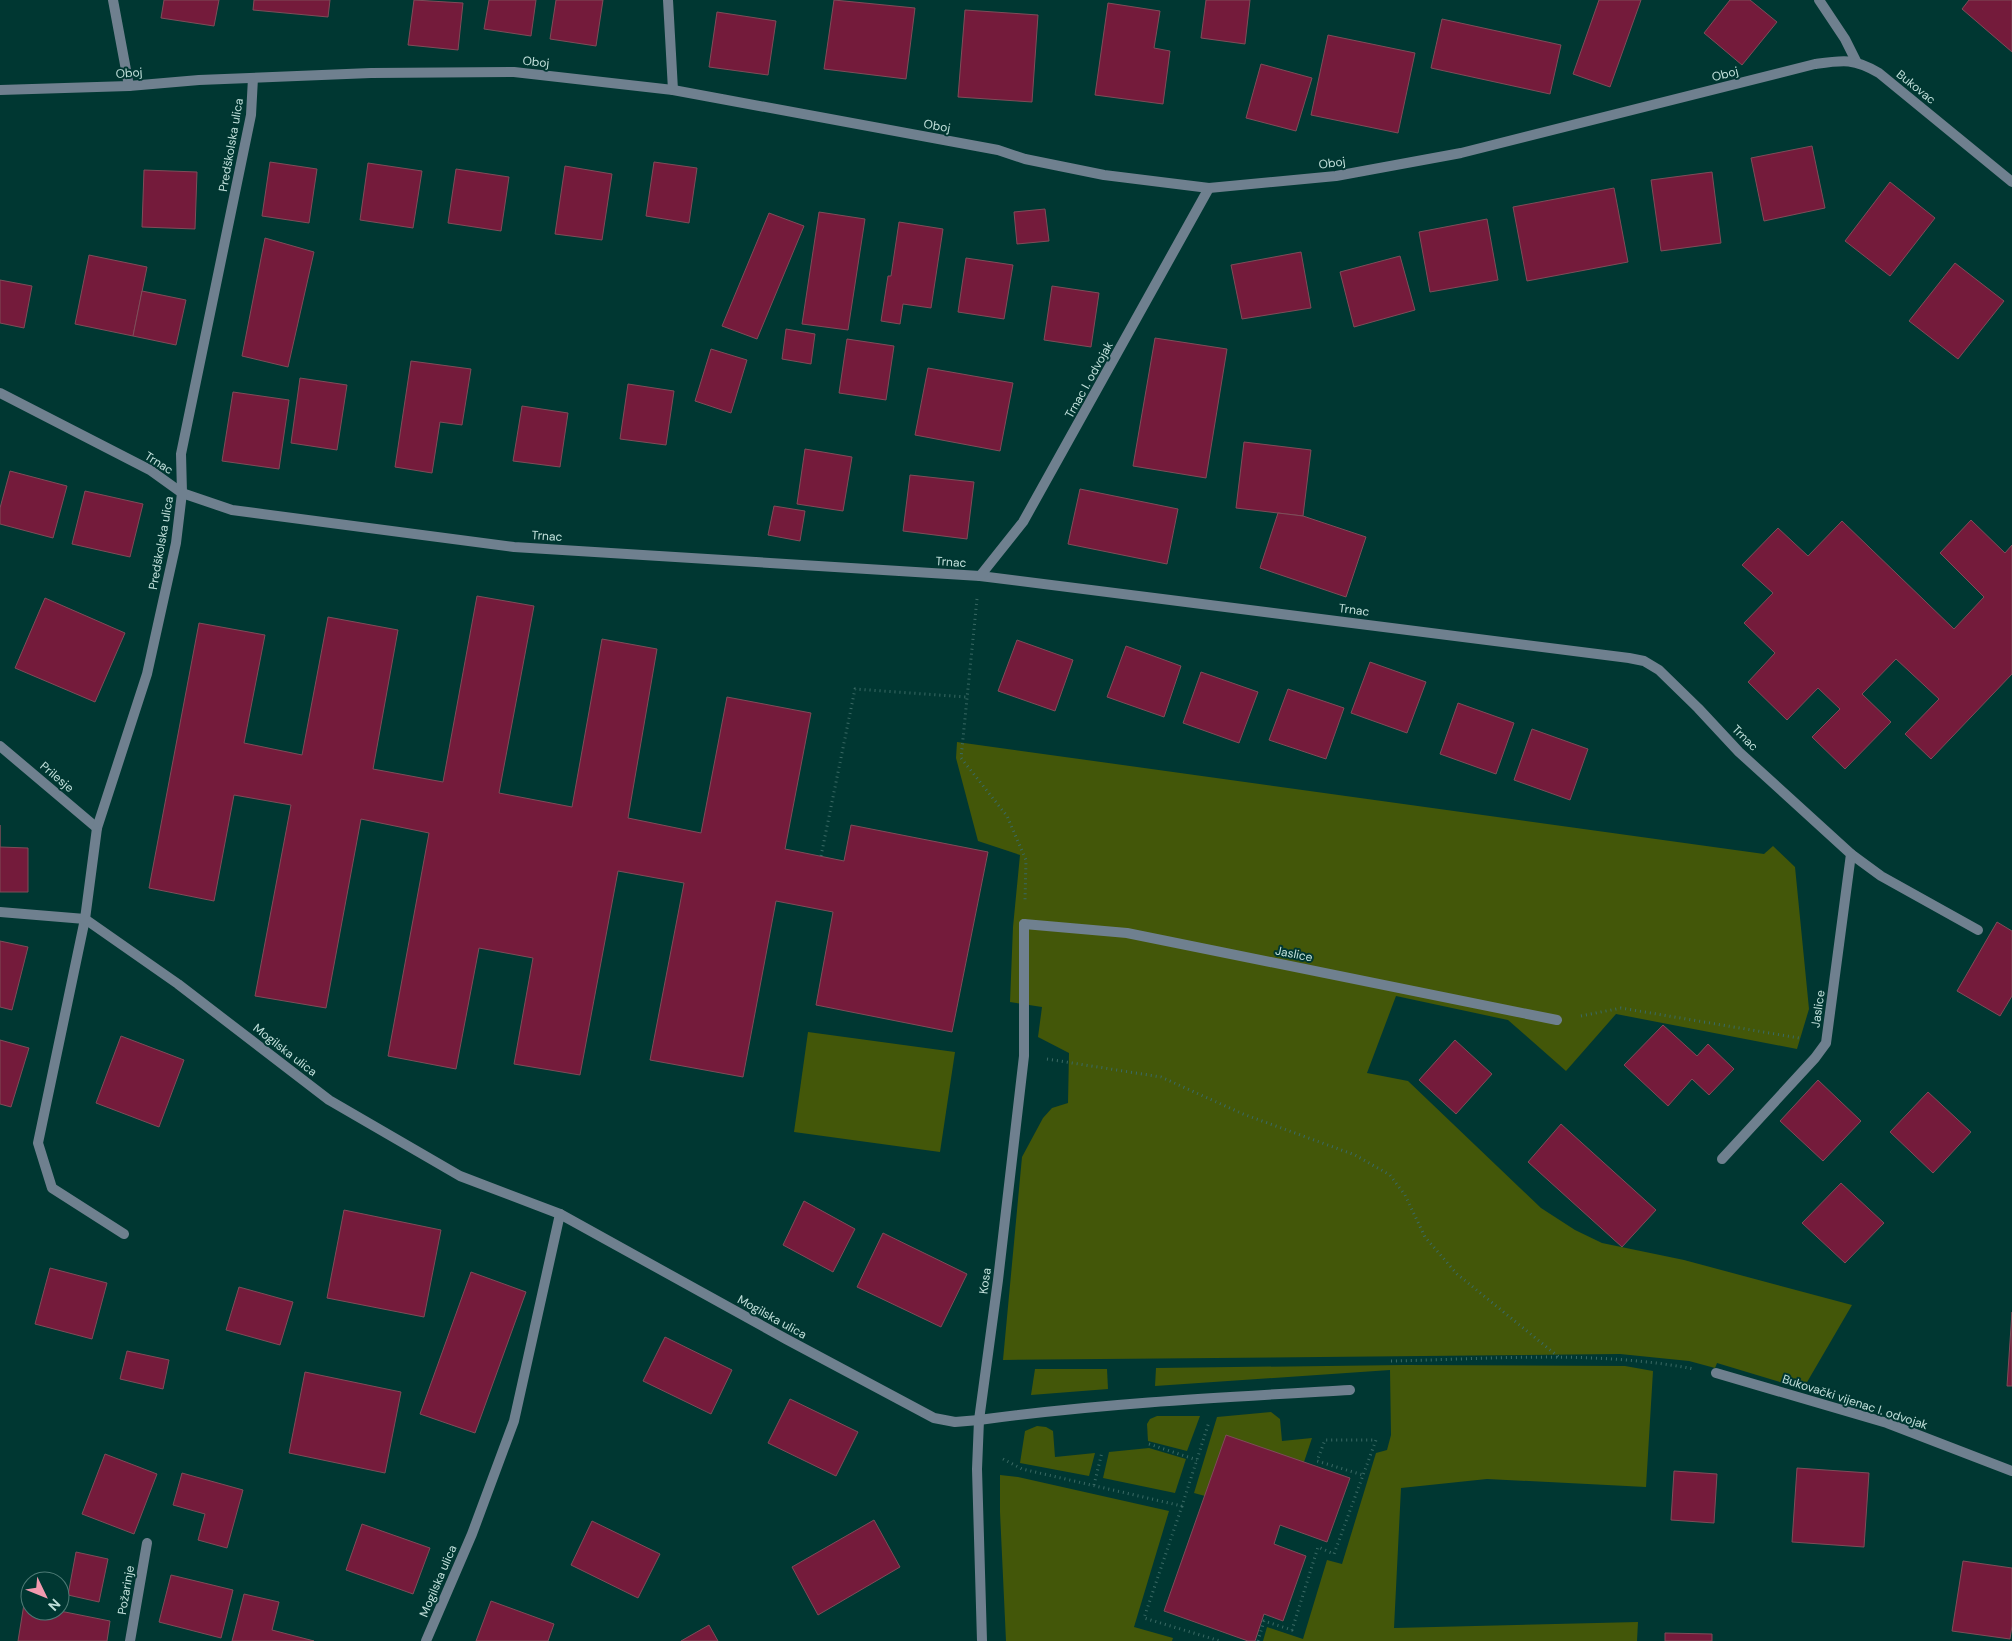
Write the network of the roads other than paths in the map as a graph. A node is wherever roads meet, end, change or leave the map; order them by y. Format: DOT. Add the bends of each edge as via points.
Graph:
graph roads {
  1 [pos="113,0"];
  2 [pos="668,0"];
  3 [pos="1819,0"];
  4 [pos="1856,61"];
  5 [pos="253,78"];
  6 [pos="129,86"];
  7 [pos="0,90"];
  8 [pos="673,90"];
  9 [pos="2012,182"];
  10 [pos="1209,188"];
  11 [pos="0,393"];
  12 [pos="182,493"];
  13 [pos="980,576"];
  14 [pos="0,746"];
  15 [pos="97,828"];
  16 [pos="1852,854"];
  17 [pos="0,912"];
  18 [pos="85,919"];
  19 [pos="1024,924"];
  20 [pos="1978,930"];
  21 [pos="1557,1020"];
  22 [pos="1722,1159"];
  23 [pos="560,1214"];
  24 [pos="124,1234"];
  25 [pos="1716,1373"];
  26 [pos="1350,1390"];
  27 [pos="978,1420"];
  28 [pos="2012,1470"];
  29 [pos="147,1543"];
  30 [pos="130,1641"];
  31 [pos="426,1641"];
  32 [pos="982,1641"];
  1 -- 6 [label="street"];
  2 -- 8 [label="street"];
  3 -- 4 [label="street" via="1845,38"];
  4 -- 9 [label="street, Bukovac" via="1879,73"];
  4 -- 10 [label="street, Oboj" via="1815,64 1461,153 1336,176"];
  5 -- 6 [label="street, Oboj"];
  5 -- 8 [label="street, Oboj" via="514,72"];
  5 -- 12 [label="street, Predškolska ulica" via="251,115 181,454"];
  6 -- 7 [label="street, Oboj"];
  8 -- 10 [label="street, Oboj" via="998,150 1025,159 1104,175"];
  10 -- 13 [label="street, Trnac I. odvojak" via="1023,522"];
  11 -- 12 [label="street, Trnac" via="150,470"];
  12 -- 13 [label="street, Trnac" via="232,510 514,546"];
  12 -- 15 [label="street, Predškolska ulica" via="176,543 147,674"];
  13 -- 16 [label="street, Trnac" via="1644,661 1659,670 1740,752"];
  14 -- 15 [label="street, Prilesje"];
  15 -- 18 [label="street, Predškolska ulica"];
  16 -- 20 [label="street, Trnac" via="1881,876"];
  16 -- 22 [label="street, Jaslice" via="1826,1043"];
  17 -- 18 [label="street"];
  18 -- 23 [label="street, Mogilska ulica" via="178,984 329,1100 460,1176"];
  18 -- 24 [label="street, Predškolska ulica" via="38,1143 52,1188"];
  19 -- 21 [label="street, Jaslice" via="1127,933"];
  19 -- 27 [label="street, Kosa" via="1024,1056"];
  23 -- 27 [label="street, Mogilska ulica" via="934,1418 955,1422"];
  23 -- 31 [label="street, Mogilska ulica" via="514,1421 472,1534"];
  25 -- 28 [label="street, Bukovački vijenac I. odvojak" via="1887,1423"];
  26 -- 27 [label="street, Mogilska ulica" via="1217,1398"];
  27 -- 32 [label="street, Kosa" via="976,1469"];
  29 -- 30 [label="street, Požarinje"];
}
